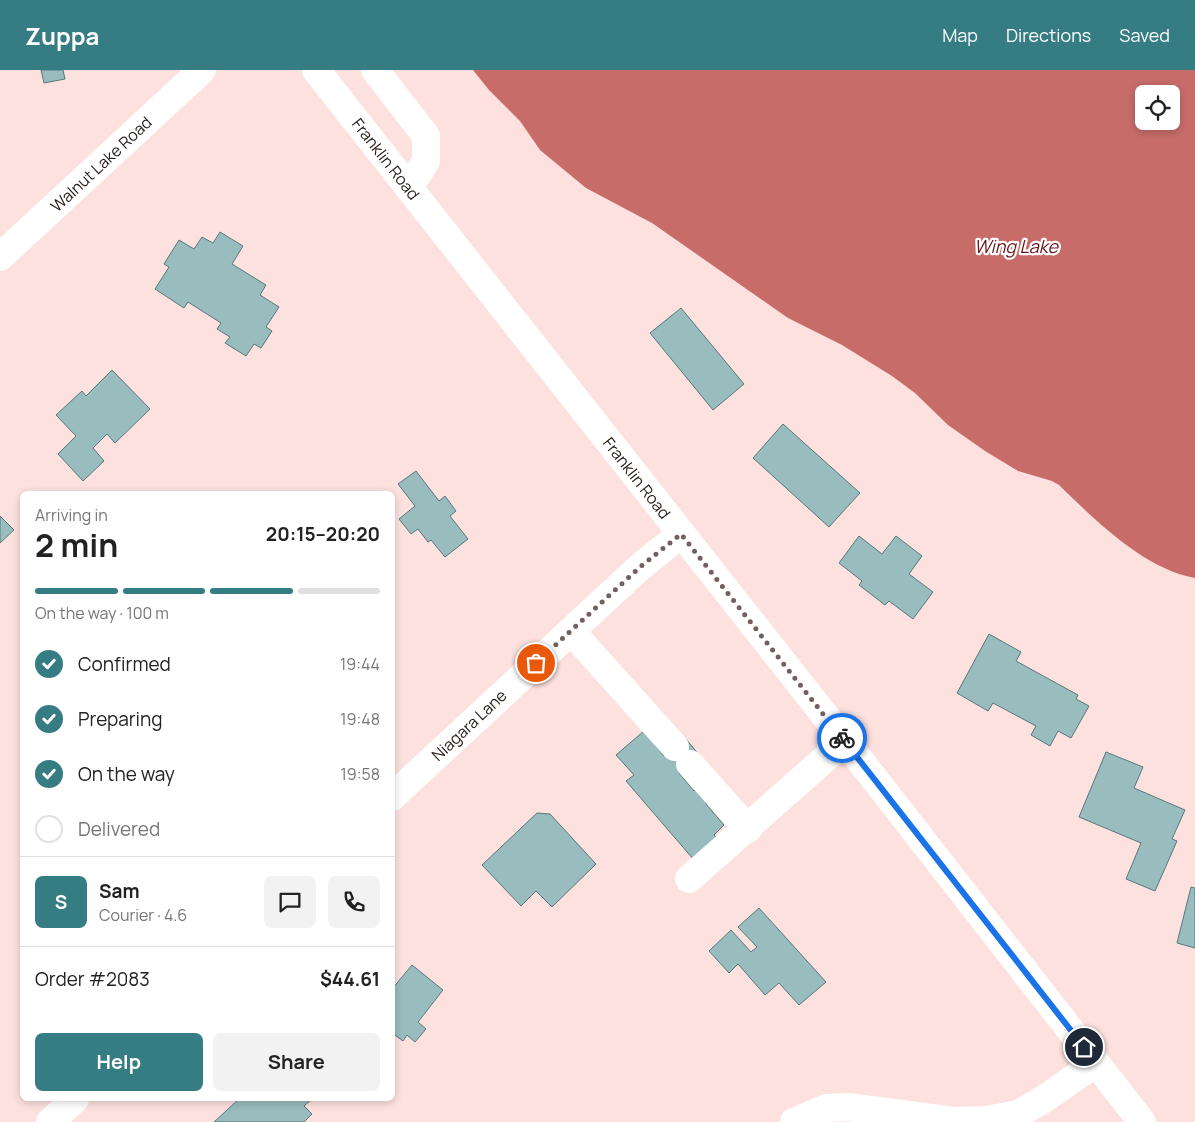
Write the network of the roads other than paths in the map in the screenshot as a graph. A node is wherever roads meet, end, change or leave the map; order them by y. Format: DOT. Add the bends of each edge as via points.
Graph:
graph roads {
  1 [pos="202,70"];
  2 [pos="316,70"];
  3 [pos="376,70"];
  4 [pos="410,188"];
  5 [pos="0,257"];
  6 [pos="681,534"];
  7 [pos="571,631"];
  8 [pos="845,742"];
  9 [pos="395,794"];
  10 [pos="748,829"];
  11 [pos="689,879"];
  12 [pos="1096,1062"];
  13 [pos="73,1101"];
  14 [pos="50,1122"];
  15 [pos="794,1122"];
  16 [pos="1142,1122"];
  1 -- 5 [label="street, Walnut Lake Road"];
  2 -- 4 [label="street, Franklin Road"];
  3 -- 4 [label="street" via="426,136 426,161"];
  4 -- 6 [label="street, Franklin Road"];
  6 -- 7 [label="street, Niagara Lane"];
  6 -- 8 [label="street, Franklin Road"];
  7 -- 9 [label="street, Niagara Lane"];
  7 -- 10 [label="street"];
  8 -- 10 [label="street"];
  8 -- 12 [label="street, Franklin Road"];
  10 -- 11 [label="street"];
  12 -- 15 [label="street" via="1041,1102 1018,1114 986,1120 955,1120 848,1107 827,1108"];
  12 -- 16 [label="street, Franklin Road"];
  13 -- 14 [label="street"];
}
